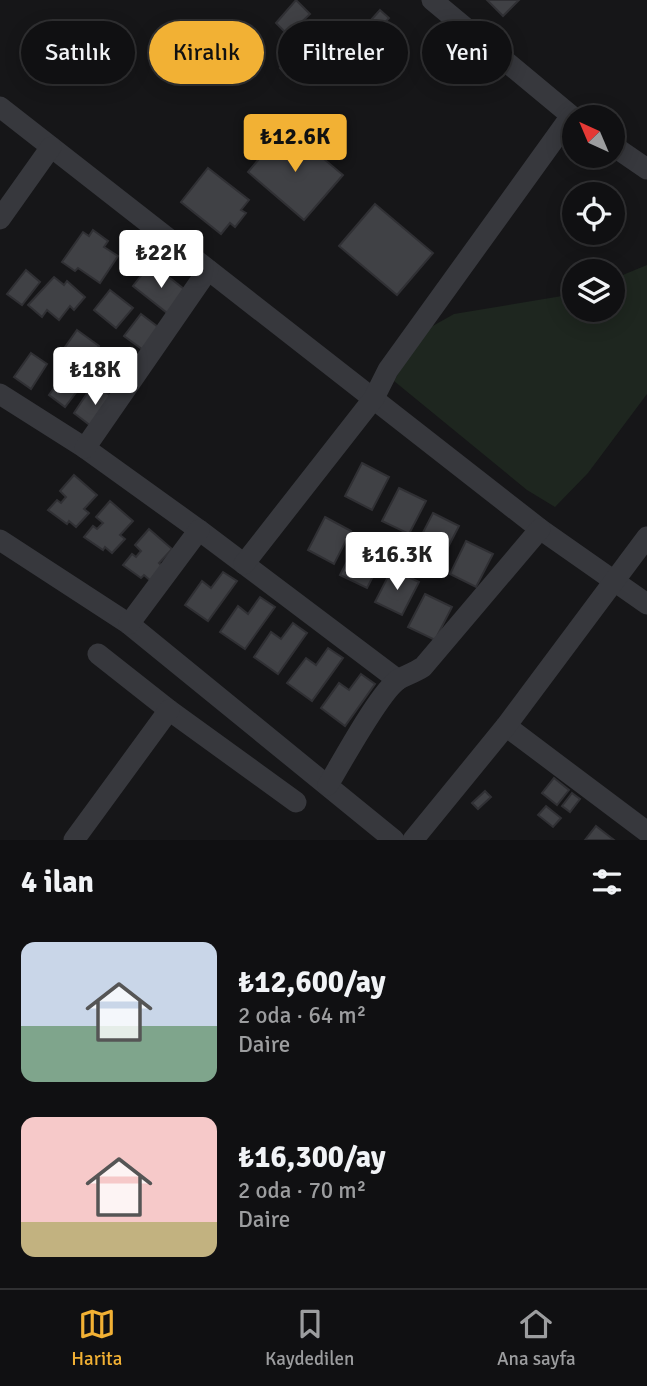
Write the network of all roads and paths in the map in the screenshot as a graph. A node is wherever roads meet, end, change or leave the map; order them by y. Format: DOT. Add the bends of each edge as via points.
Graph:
graph roads {
  1 [pos="432,0"];
  2 [pos="0,107"];
  3 [pos="562,108"];
  4 [pos="562,132"];
  5 [pos="51,147"];
  6 [pos="625,154"];
  7 [pos="647,169"];
  8 [pos="0,219"];
  9 [pos="208,270"];
  10 [pos="0,394"];
  11 [pos="374,398"];
  12 [pos="85,448"];
  13 [pos="540,528"];
  14 [pos="199,530"];
  15 [pos="647,537"];
  16 [pos="0,540"];
  17 [pos="244,564"];
  18 [pos="615,580"];
  19 [pos="647,604"];
  20 [pos="129,624"];
  21 [pos="98,654"];
  22 [pos="398,680"];
  23 [pos="169,710"];
  24 [pos="506,726"];
  25 [pos="328,785"];
  26 [pos="296,802"];
  27 [pos="647,832"];
  28 [pos="74,840"];
  29 [pos="394,840"];
  30 [pos="413,840"];
  1 -- 3 [label="street"];
  2 -- 5 [label="street"];
  4 -- 11 [label="street" via="387,370"];
  5 -- 8 [label="street"];
  5 -- 9 [label="street"];
  6 -- 7 [label="street"];
  9 -- 11 [label="street"];
  9 -- 12 [label="street"];
  10 -- 12 [label="street"];
  11 -- 13 [label="street"];
  11 -- 17 [label="street"];
  12 -- 14 [label="street"];
  13 -- 18 [label="street"];
  13 -- 22 [label="street" via="424,667"];
  14 -- 17 [label="street"];
  14 -- 20 [label="street"];
  15 -- 18 [label="street"];
  16 -- 20 [label="street"];
  17 -- 22 [label="street"];
  18 -- 19 [label="street"];
  18 -- 24 [label="street"];
  20 -- 25 [label="street"];
  21 -- 23 [label="street"];
  22 -- 25 [label="street" via="376,706"];
  23 -- 26 [label="street"];
  23 -- 28 [label="street"];
  24 -- 27 [label="street"];
  24 -- 30 [label="street"];
  25 -- 29 [label="street"];
}
